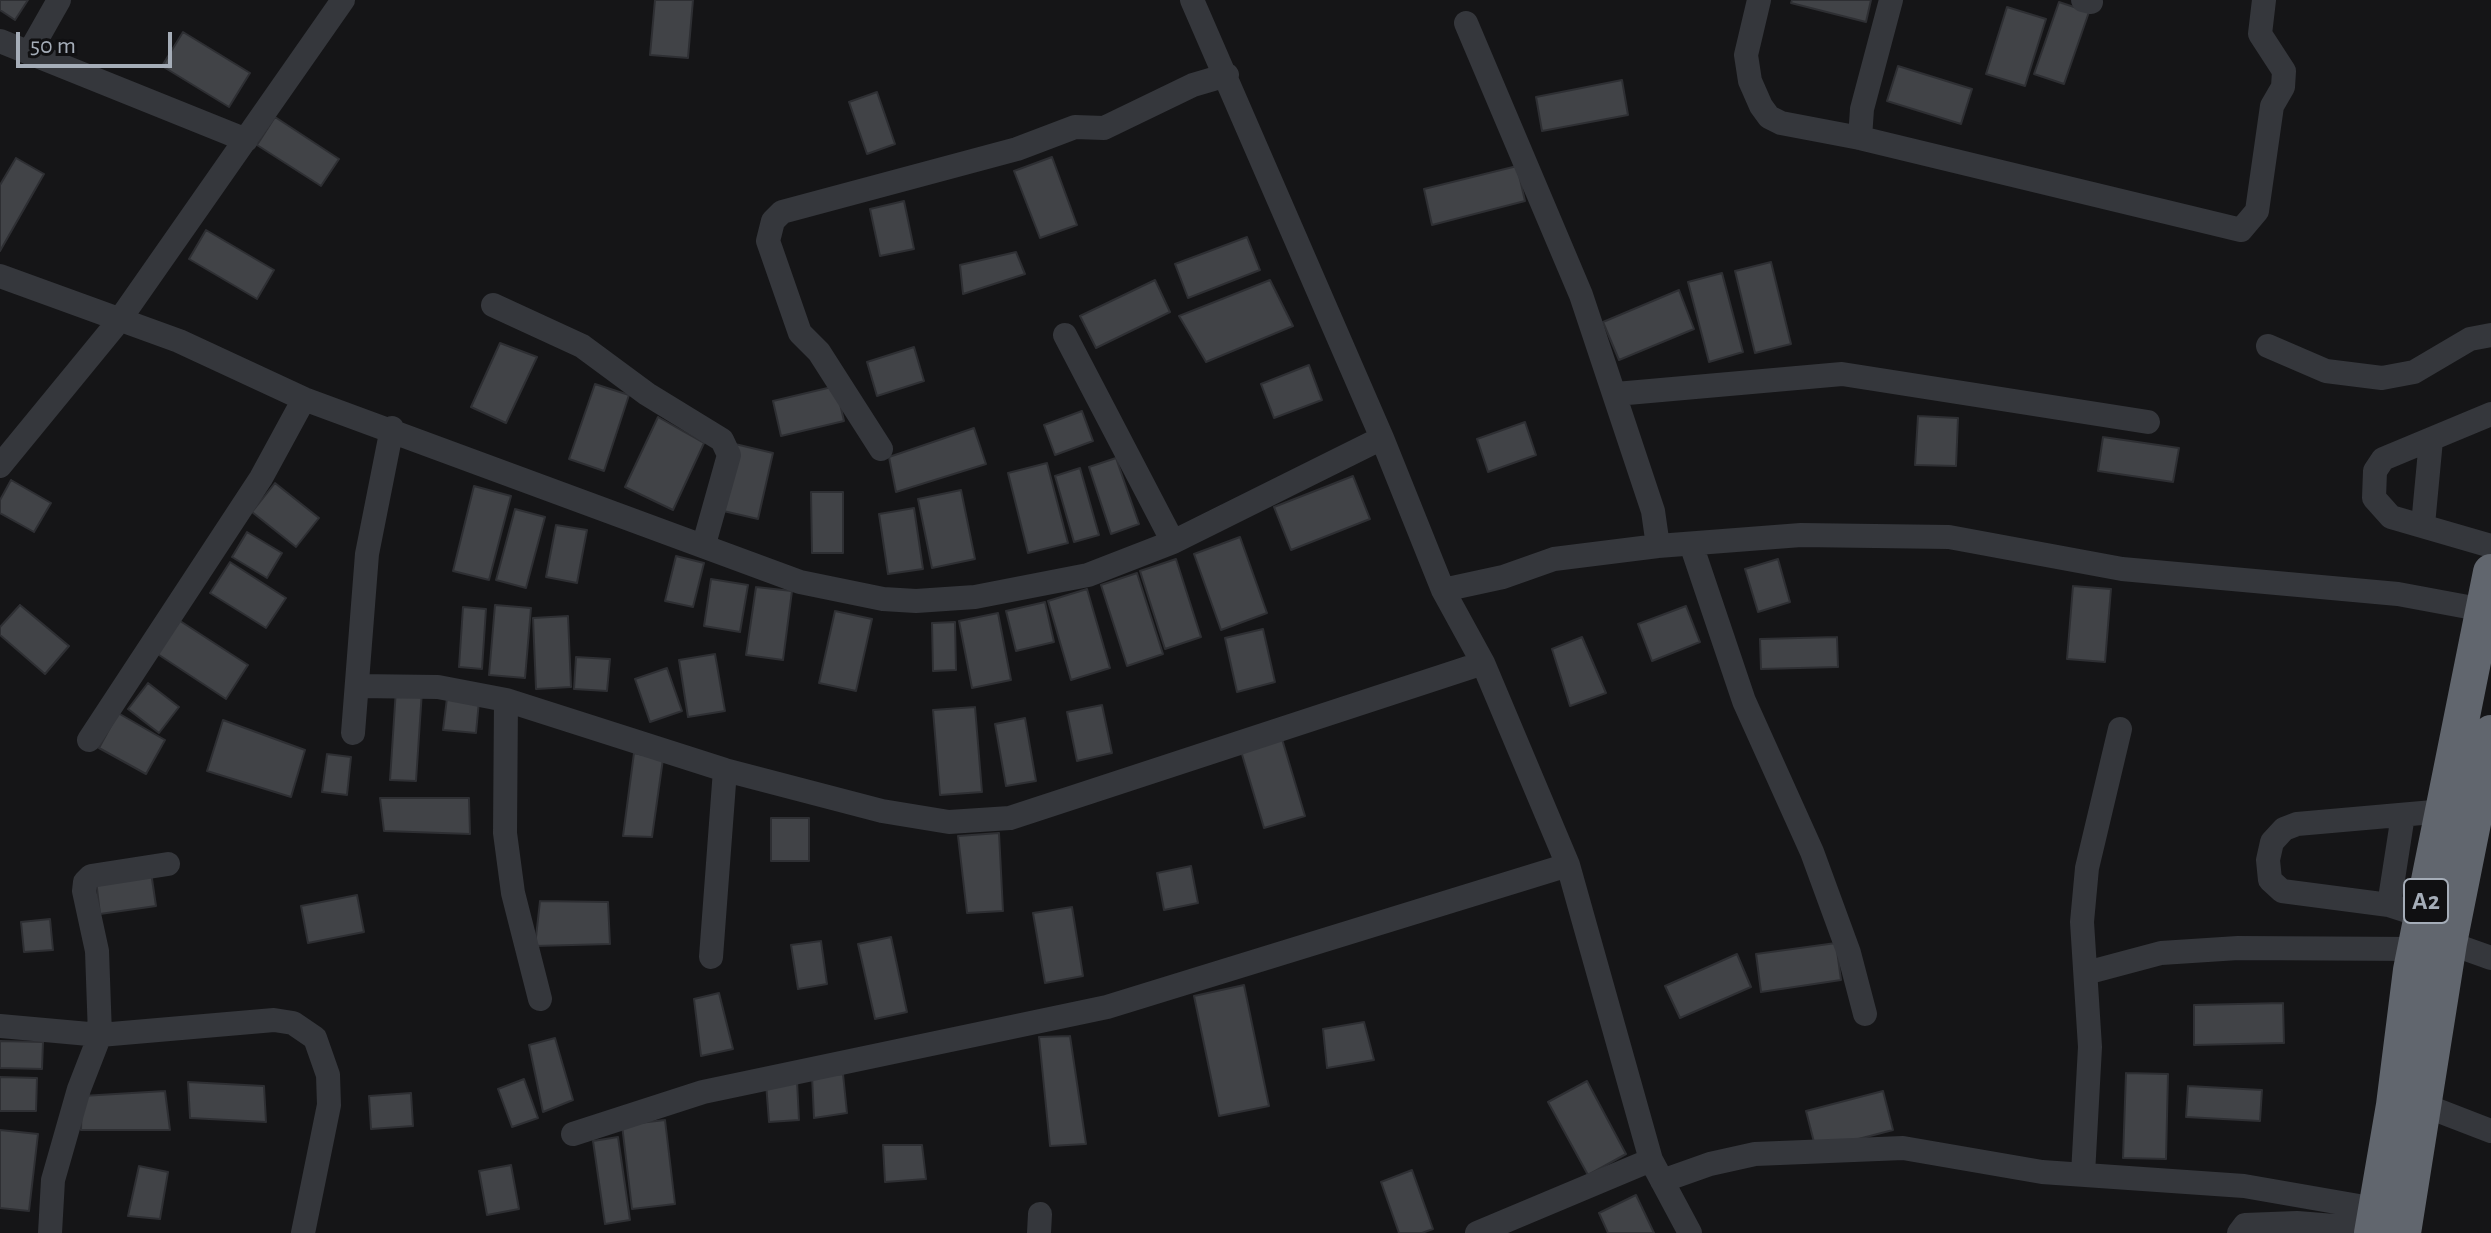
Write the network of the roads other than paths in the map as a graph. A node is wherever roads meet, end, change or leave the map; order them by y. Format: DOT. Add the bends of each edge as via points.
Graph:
graph roads {
  1 [pos="59,0"];
  2 [pos="343,0"];
  3 [pos="1192,0"];
  4 [pos="1759,0"];
  5 [pos="1891,0"];
  6 [pos="2264,0"];
  7 [pos="1466,23"];
  8 [pos="0,41"];
  9 [pos="29,53"];
  10 [pos="1227,75"];
  11 [pos="1860,138"];
  12 [pos="246,140"];
  13 [pos="0,276"];
  14 [pos="493,305"];
  15 [pos="118,322"];
  16 [pos="1065,335"];
  17 [pos="2491,335"];
  18 [pos="2268,346"];
  19 [pos="1616,394"];
  20 [pos="304,399"];
  21 [pos="2491,414"];
  22 [pos="2148,422"];
  23 [pos="392,428"];
  24 [pos="1382,438"];
  25 [pos="2431,440"];
  26 [pos="881,449"];
  27 [pos="0,466"];
  28 [pos="2423,525"];
  29 [pos="1173,542"];
  30 [pos="704,544"];
  31 [pos="1691,544"];
  32 [pos="1658,546"];
  33 [pos="2491,546"];
  34 [pos="2491,572"];
  35 [pos="1443,590"];
  36 [pos="2484,610"];
  37 [pos="1483,663"];
  38 [pos="357,686"];
  39 [pos="506,700"];
  40 [pos="2120,729"];
  41 [pos="353,733"];
  42 [pos="2491,733"];
  43 [pos="89,740"];
  44 [pos="725,770"];
  45 [pos="2470,811"];
  46 [pos="2403,815"];
  47 [pos="168,864"];
  48 [pos="1568,865"];
  49 [pos="2389,905"];
  50 [pos="2429,936"];
  51 [pos="711,957"];
  52 [pos="2491,958"];
  53 [pos="2086,973"];
  54 [pos="540,999"];
  55 [pos="1865,1014"];
  56 [pos="0,1026"];
  57 [pos="100,1035"];
  58 [pos="2426,1106"];
  59 [pos="2491,1131"];
  60 [pos="573,1134"];
  61 [pos="1657,1171"];
  62 [pos="2083,1174"];
  63 [pos="2381,1226"];
  64 [pos="2296,1228"];
  65 [pos="50,1233"];
  66 [pos="303,1233"];
  67 [pos="1477,1233"];
  68 [pos="1690,1233"];
  69 [pos="2239,1233"];
  1 -- 9 [label="street"];
  2 -- 12 [label="street"];
  3 -- 10 [label="street"];
  4 -- 11 [label="street" via="1746,55 1750,81 1769,117 1832,136"];
  5 -- 11 [label="street" via="1862,109"];
  6 -- 11 [label="street" via="2260,34 2284,71 2283,87 2272,106 2257,211 2241,230"];
  7 -- 19 [label="street" via="1581,295"];
  8 -- 9 [label="street"];
  9 -- 12 [label="street"];
  10 -- 24 [label="street"];
  10 -- 26 [label="street" via="1193,85 1104,128 1075,127 1017,149 782,212 773,221 768,241 800,333 819,352"];
  12 -- 15 [label="street"];
  13 -- 15 [label="street"];
  14 -- 30 [label="street" via="582,346 722,440 729,455"];
  15 -- 20 [label="street" via="179,341"];
  15 -- 27 [label="street"];
  16 -- 29 [label="street"];
  17 -- 18 [label="street" via="2470,339 2414,372 2382,378 2326,371"];
  19 -- 22 [label="street" via="1842,374"];
  19 -- 32 [label="street" via="1653,511"];
  20 -- 23 [label="street"];
  20 -- 43 [label="street" via="261,478"];
  21 -- 25 [label="street"];
  23 -- 30 [label="street"];
  23 -- 38 [label="street" via="367,554"];
  24 -- 29 [label="street"];
  24 -- 35 [label="street"];
  25 -- 28 [label="street"];
  25 -- 28 [label="street" via="2388,455 2375,471 2374,498 2380,508 2391,517"];
  28 -- 33 [label="street"];
  29 -- 30 [label="street" via="1088,575 975,597 916,601 800,582"];
  31 -- 32 [label="street"];
  31 -- 36 [label="street" via="1801,535 1949,537 2122,569 2398,594"];
  31 -- 55 [label="street" via="1744,701 1812,852"];
  32 -- 35 [label="street" via="1554,559"];
  34 -- 36 [label="highway, A2"];
  35 -- 37 [label="street"];
  36 -- 45 [label="highway, A2"];
  37 -- 44 [label="street" via="1010,818 949,822"];
  37 -- 48 [label="street"];
  38 -- 39 [label="street" via="438,687"];
  38 -- 41 [label="street"];
  39 -- 44 [label="street"];
  39 -- 54 [label="street" via="505,833 513,893"];
  40 -- 53 [label="street" via="2087,868 2082,922"];
  42 -- 45 [label="highway, A2"];
  44 -- 51 [label="street"];
  45 -- 46 [label="street"];
  45 -- 50 [label="highway, A2"];
  46 -- 49 [label="street"];
  46 -- 49 [label="street" via="2297,824 2272,842 2268,860 2270,880 2282,891"];
  47 -- 57 [label="street" via="91,876 85,882 97,951"];
  48 -- 60 [label="street" via="1107,1007 703,1092"];
  48 -- 61 [label="street"];
  49 -- 50 [label="street"];
  50 -- 52 [label="street"];
  50 -- 53 [label="street" via="2161,953"];
  50 -- 58 [label="highway, A2"];
  50 -- 63 [label="highway, A2"];
  53 -- 62 [label="street" via="2090,1047"];
  56 -- 57 [label="street"];
  57 -- 65 [label="street" via="53,1180"];
  57 -- 66 [label="street" via="274,1020 293,1023 315,1038 328,1075 329,1105"];
  58 -- 59 [label="street"];
  58 -- 63 [label="highway, A2"];
  61 -- 62 [label="street" via="1755,1154 1903,1148"];
  61 -- 67 [label="street"];
  61 -- 68 [label="street"];
  62 -- 63 [label="street" via="2244,1186"];
  63 -- 64 [label="street"];
  64 -- 69 [label="street" via="2245,1225"];
}
